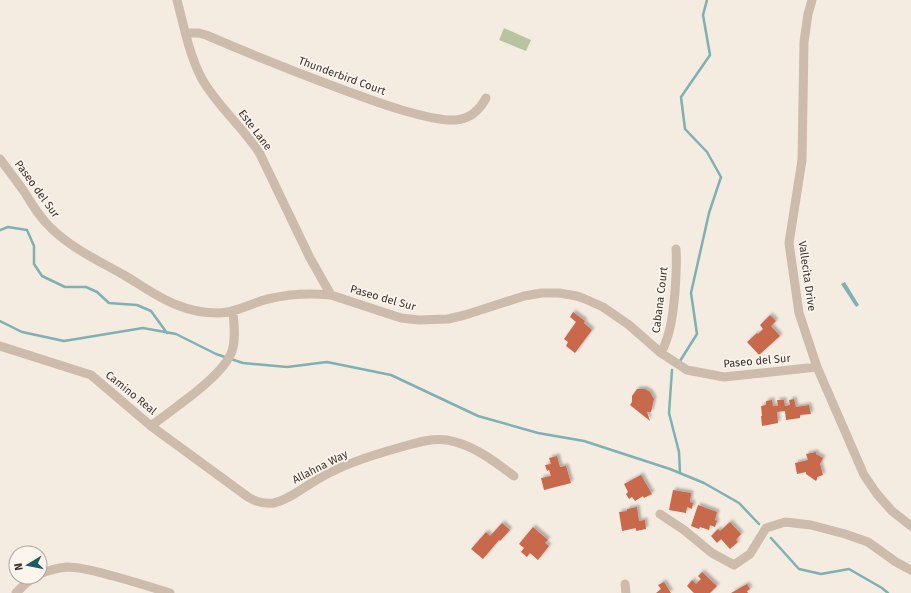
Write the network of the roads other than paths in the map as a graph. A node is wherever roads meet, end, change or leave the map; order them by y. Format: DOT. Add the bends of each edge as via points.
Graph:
graph roads {
  1 [pos="177,0"];
  2 [pos="812,0"];
  3 [pos="186,33"];
  4 [pos="486,98"];
  5 [pos="0,159"];
  6 [pos="676,248"];
  7 [pos="331,296"];
  8 [pos="233,311"];
  9 [pos="0,346"];
  10 [pos="661,353"];
  11 [pos="816,367"];
  12 [pos="150,426"];
  13 [pos="514,476"];
  14 [pos="660,514"];
  15 [pos="911,526"];
  16 [pos="911,570"];
  17 [pos="48,571"];
  18 [pos="24,585"];
  19 [pos="16,593"];
  20 [pos="170,593"];
  1 -- 3 [label="street, Este Lane"];
  2 -- 11 [label="street, Vallecita Drive" via="804,42 802,160 789,243 799,313"];
  3 -- 4 [label="street, Thunderbird Court" via="206,35 304,75 416,114 440,119 464,119 477,110"];
  3 -- 7 [label="street, Este Lane" via="202,79 260,154"];
  5 -- 8 [label="street, Paseo del Sur" via="46,223 77,249 176,305 204,312"];
  6 -- 10 [label="street, Cabana Court" via="673,311 667,341"];
  7 -- 8 [label="street, Paseo del Sur" via="308,294 279,297"];
  7 -- 10 [label="street, Paseo del Sur" via="409,320 428,320 456,317 534,294 568,294 603,307 629,325"];
  8 -- 12 [label="street, Camino Real" via="234,341 228,359 214,376"];
  9 -- 12 [label="street, Camino Real" via="91,375"];
  10 -- 11 [label="street, Paseo del Sur" via="687,370 724,377"];
  11 -- 15 [label="street, Vallecita Drive" via="864,475 892,511"];
  12 -- 13 [label="street, Allahna Way" via="248,497 262,503 284,499 328,473 356,461 401,447 436,440 452,441 470,448 488,457"];
  14 -- 16 [label="street" via="734,565 750,554 766,528 785,522 811,525 868,542"];
  17 -- 20 [label="street" via="62,568 84,569"];
  18 -- 19 [label="street"];
}
